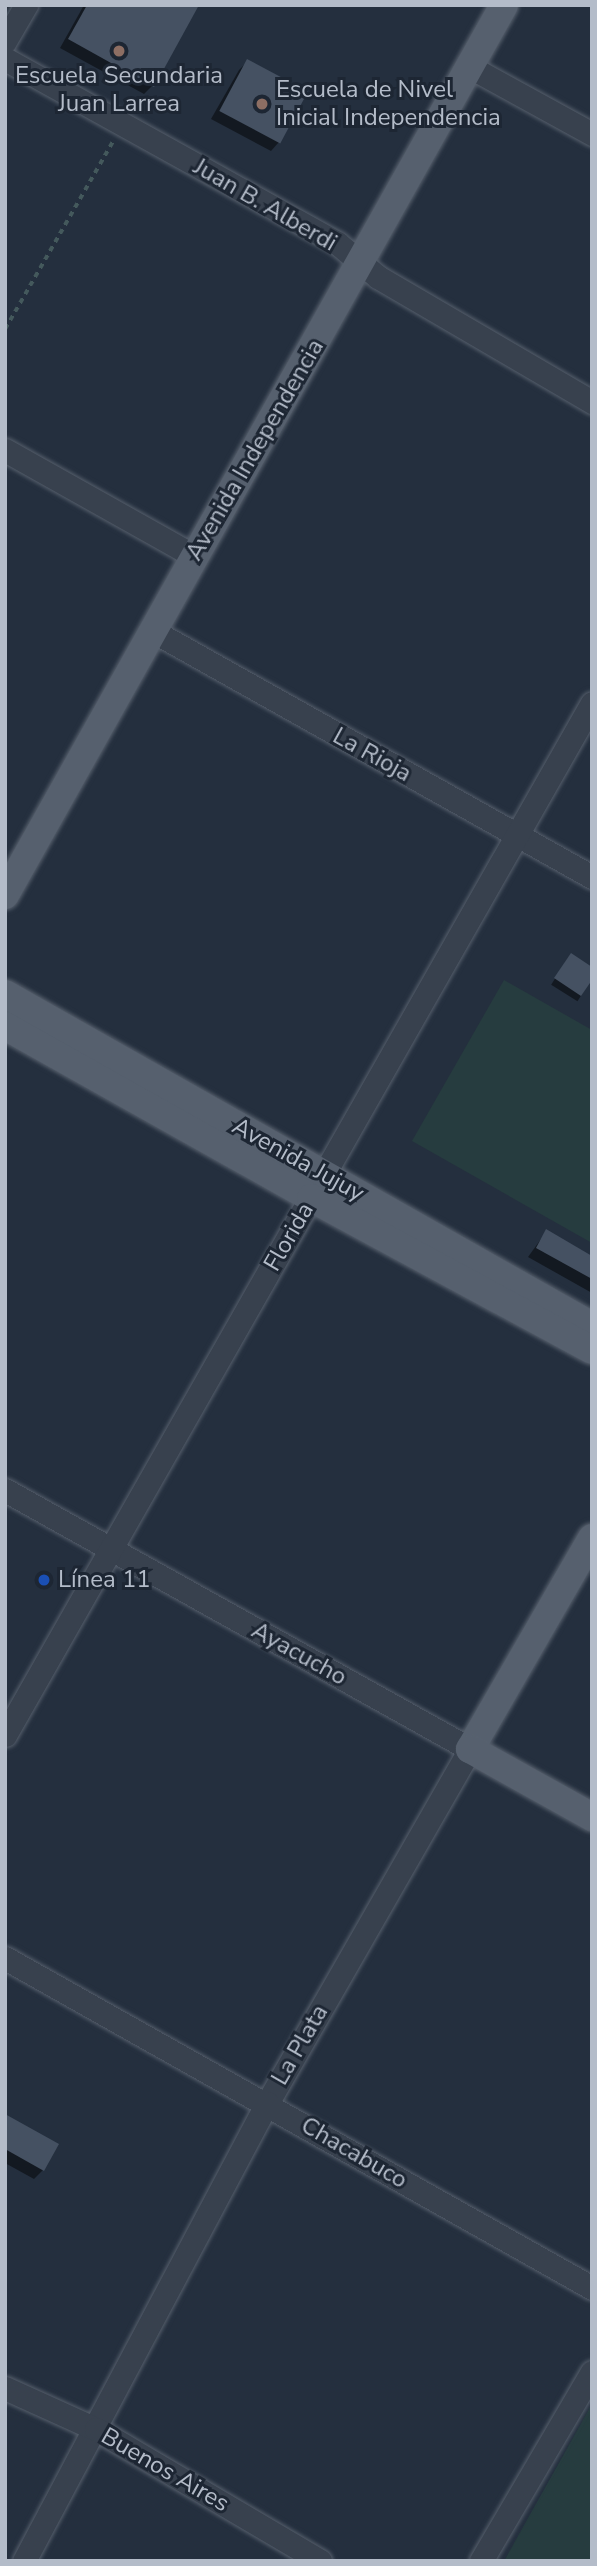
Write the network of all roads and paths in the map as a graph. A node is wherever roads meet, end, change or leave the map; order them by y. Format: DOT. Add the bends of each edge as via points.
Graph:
graph roads {
  1 [pos="26,5"];
  2 [pos="504,5"];
  3 [pos="5,41"];
  4 [pos="5,60"];
  5 [pos="472,68"];
  6 [pos="122,124"];
  7 [pos="592,134"];
  8 [pos="362,264"];
  9 [pos="5,329"];
  10 [pos="592,402"];
  11 [pos="5,450"];
  12 [pos="194,556"];
  13 [pos="153,631"];
  14 [pos="592,703"];
  15 [pos="516,836"];
  16 [pos="592,877"];
  17 [pos="5,895"];
  18 [pos="5,995"];
  19 [pos="5,1026"];
  20 [pos="317,1187"];
  21 [pos="592,1326"];
  22 [pos="592,1350"];
  23 [pos="5,1490"];
  24 [pos="592,1538"];
  25 [pos="111,1549"];
  26 [pos="5,1735"];
  27 [pos="470,1749"];
  28 [pos="592,1817"];
  29 [pos="5,1958"];
  30 [pos="267,2103"];
  31 [pos="592,2288"];
  32 [pos="592,2371"];
  33 [pos="5,2388"];
  34 [pos="96,2429"];
  35 [pos="24,2561"];
  36 [pos="320,2561"];
  37 [pos="481,2561"];
  1 -- 3 [label="street"];
  2 -- 5 [label="main road, Avenida Independencia"];
  4 -- 6 [label="street, Juan B. Alberdi"];
  5 -- 7 [label="street"];
  5 -- 8 [label="main road, Avenida Independencia"];
  6 -- 8 [label="street, Juan B. Alberdi" via="337,243"];
  6 -- 9 [label="path"];
  8 -- 10 [label="street, Juan B. Alberdi"];
  8 -- 12 [label="main road, Avenida Independencia"];
  11 -- 12 [label="street"];
  12 -- 13 [label="main road, Avenida Independencia"];
  13 -- 15 [label="street, La Rioja"];
  13 -- 17 [label="main road, Avenida Independencia"];
  14 -- 15 [label="street, Florida"];
  15 -- 16 [label="street, La Rioja"];
  15 -- 20 [label="street, Florida"];
  18 -- 20 [label="main road, Avenida Jujuy"];
  19 -- 20 [label="main road, Avenida Jujuy"];
  20 -- 21 [label="main road, Avenida Jujuy"];
  20 -- 22 [label="main road, Avenida Jujuy"];
  20 -- 25 [label="street, Florida"];
  23 -- 25 [label="street, Ayacucho"];
  24 -- 27 [label="main road, La Plata"];
  25 -- 26 [label="street, Florida"];
  25 -- 27 [label="street, Ayacucho"];
  27 -- 28 [label="main road, Ayacucho"];
  27 -- 30 [label="street, La Plata"];
  29 -- 30 [label="street, Chacabuco"];
  30 -- 31 [label="street, Chacabuco"];
  30 -- 34 [label="street, La Plata"];
  32 -- 37 [label="street"];
  33 -- 34 [label="street, Buenos Aires"];
  34 -- 35 [label="street, La Plata"];
  34 -- 36 [label="street, Buenos Aires"];
}
